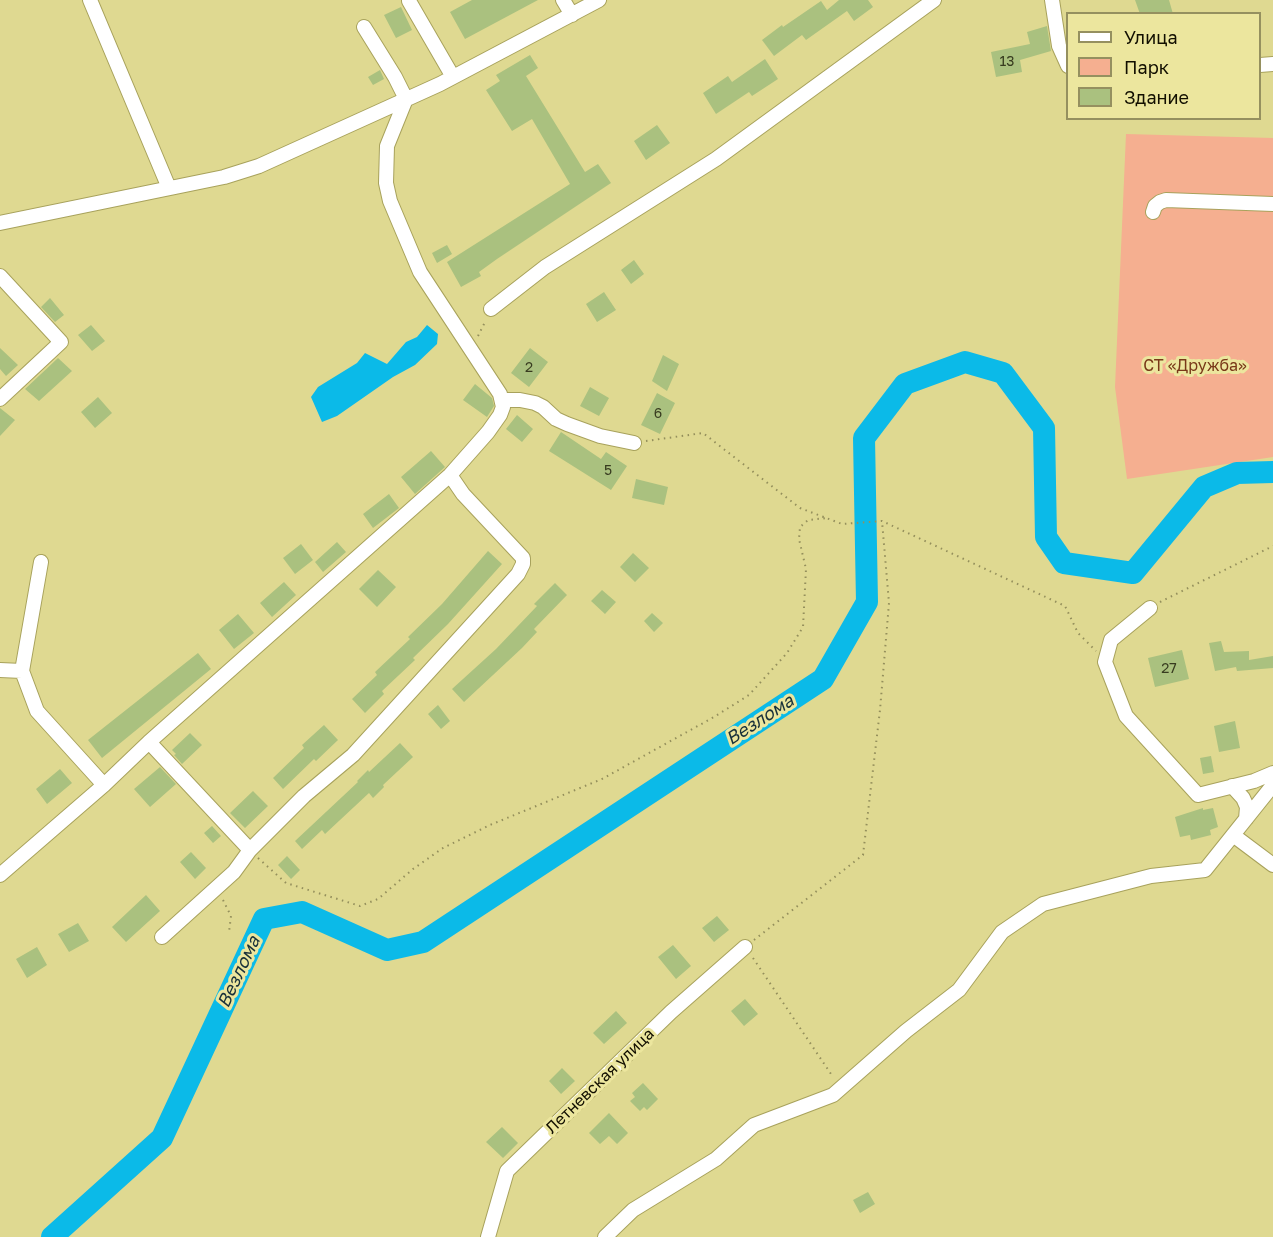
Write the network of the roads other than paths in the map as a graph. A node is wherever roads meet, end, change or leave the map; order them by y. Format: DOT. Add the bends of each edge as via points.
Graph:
graph roads {
  1 [pos="90,0"];
  2 [pos="409,0"];
  3 [pos="563,0"];
  4 [pos="600,0"];
  5 [pos="934,0"];
  6 [pos="1052,0"];
  7 [pos="572,15"];
  8 [pos="364,27"];
  9 [pos="1066,64"];
  10 [pos="453,77"];
  11 [pos="406,99"];
  12 [pos="169,188"];
  13 [pos="1273,204"];
  14 [pos="1153,212"];
  15 [pos="0,223"];
  16 [pos="0,276"];
  17 [pos="491,309"];
  18 [pos="0,399"];
  19 [pos="502,400"];
  20 [pos="634,442"];
  21 [pos="450,475"];
  22 [pos="41,562"];
  23 [pos="1149,608"];
  24 [pos="0,669"];
  25 [pos="22,671"];
  26 [pos="149,742"];
  27 [pos="1273,773"];
  28 [pos="104,785"];
  29 [pos="1273,785"];
  30 [pos="1232,786"];
  31 [pos="1246,819"];
  32 [pos="1233,835"];
  33 [pos="250,850"];
  34 [pos="1273,865"];
  35 [pos="0,875"];
  36 [pos="162,937"];
  37 [pos="746,947"];
  38 [pos="488,1237"];
  39 [pos="605,1237"];
  1 -- 12 [label="street"];
  2 -- 10 [label="street"];
  3 -- 7 [label="street"];
  4 -- 7 [label="street"];
  5 -- 17 [label="street" via="716,159 545,267"];
  6 -- 9 [label="street" via="1059,46"];
  7 -- 10 [label="street"];
  8 -- 11 [label="street"];
  10 -- 11 [label="street"];
  11 -- 12 [label="street" via="259,166"];
  11 -- 19 [label="street" via="387,146 386,183 390,201 420,272"];
  12 -- 15 [label="street"];
  13 -- 14 [label="street" via="1166,200 1155,206"];
  16 -- 18 [label="street" via="61,342"];
  19 -- 20 [label="street" via="535,403 567,424 600,436"];
  19 -- 21 [label="street" via="500,415"];
  21 -- 26 [label="street"];
  21 -- 33 [label="street" via="524,558 518,574 353,754"];
  22 -- 25 [label="street"];
  23 -- 30 [label="street" via="1111,640 1105,662 1126,716 1198,795"];
  24 -- 25 [label="street"];
  25 -- 28 [label="street" via="37,711"];
  26 -- 28 [label="street"];
  26 -- 33 [label="street"];
  27 -- 30 [label="street"];
  28 -- 35 [label="street"];
  29 -- 31 [label="street"];
  30 -- 31 [label="street" via="1247,807"];
  31 -- 32 [label="street"];
  32 -- 34 [label="street"];
  32 -- 39 [label="street" via="1205,870 1151,876 1043,904 1002,932 959,990 833,1095 754,1125 716,1159 633,1210"];
  33 -- 36 [label="street" via="234,872"];
  37 -- 38 [label="street, Летневская улица" via="671,1012 507,1171"];
}
